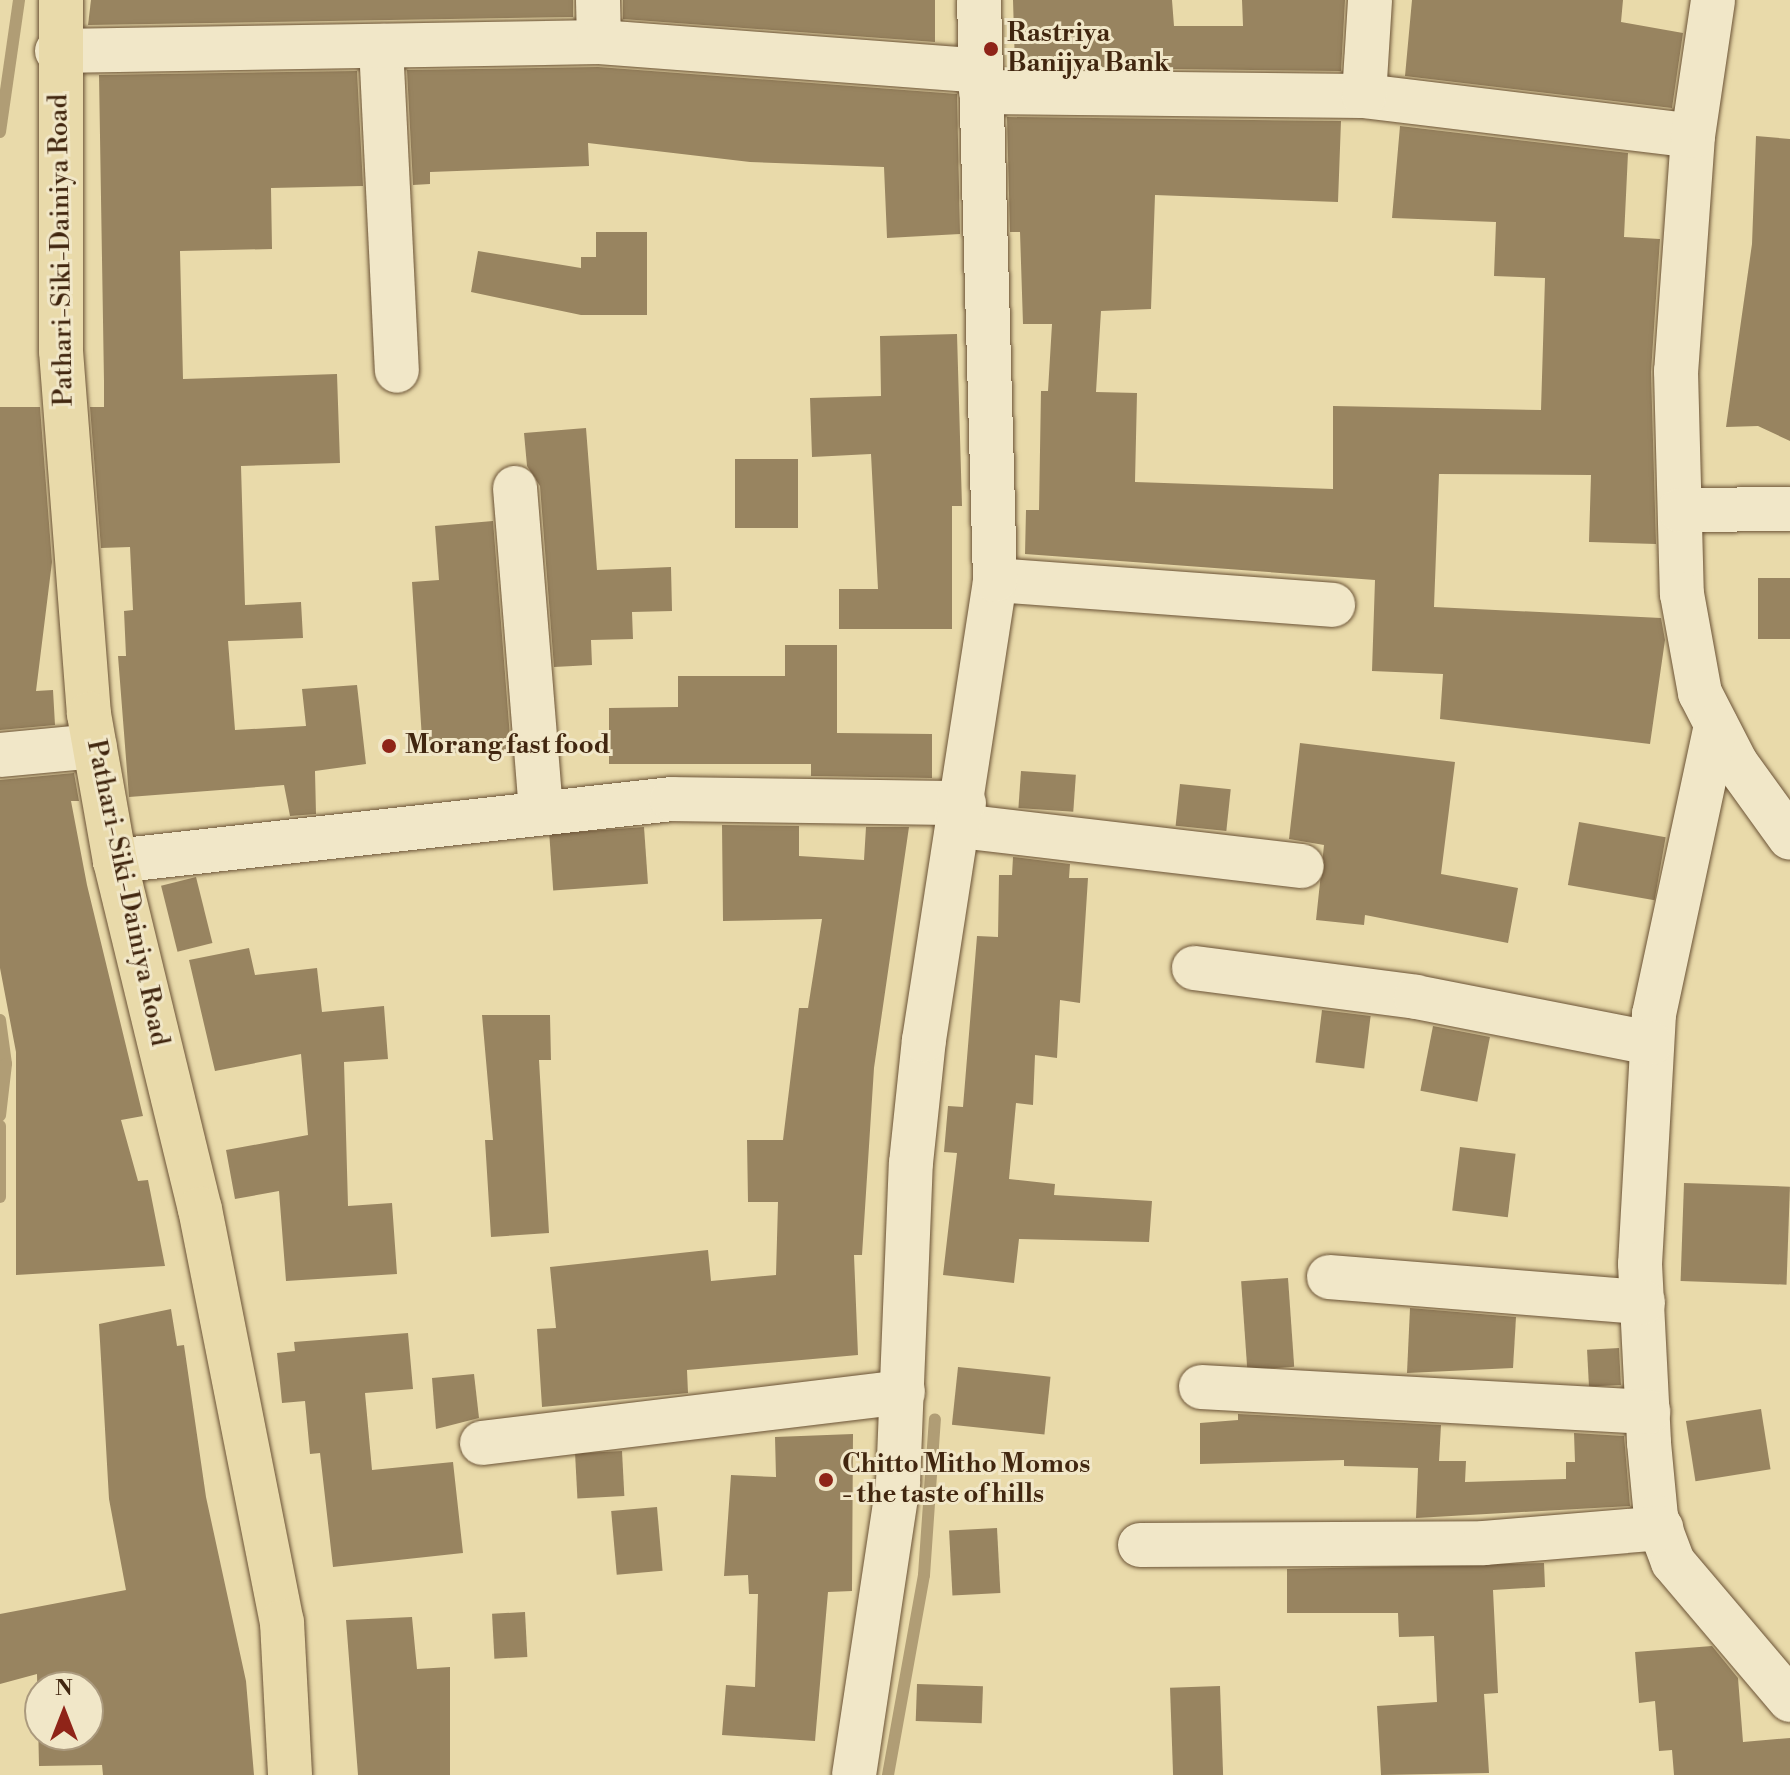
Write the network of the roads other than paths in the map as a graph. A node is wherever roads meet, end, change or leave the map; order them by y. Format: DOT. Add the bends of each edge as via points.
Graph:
graph roads {
  1 [pos="61,0"];
  2 [pos="979,0"];
  3 [pos="1370,0"];
  4 [pos="1713,0"];
  5 [pos="598,21"];
  6 [pos="381,46"];
  7 [pos="57,51"];
  8 [pos="981,81"];
  9 [pos="1364,96"];
  10 [pos="1693,136"];
  11 [pos="397,371"];
  12 [pos="515,488"];
  13 [pos="1790,509"];
  14 [pos="1680,510"];
  15 [pos="995,580"];
  16 [pos="1333,605"];
  17 [pos="1716,725"];
  18 [pos="95,746"];
  19 [pos="0,755"];
  20 [pos="541,812"];
  21 [pos="962,814"];
  22 [pos="1790,838"];
  23 [pos="115,861"];
  24 [pos="1302,866"];
  25 [pos="1194,968"];
  26 [pos="1651,1043"];
  27 [pos="1329,1277"];
  28 [pos="1643,1302"];
  29 [pos="1201,1387"];
  30 [pos="903,1392"];
  31 [pos="1648,1412"];
  32 [pos="482,1443"];
  33 [pos="1661,1528"];
  34 [pos="1140,1545"];
  35 [pos="1790,1700"];
  36 [pos="290,1775"];
  37 [pos="854,1775"];
  1 -- 7 [label="main road, Pathari-Siki-Dainiya Road"];
  2 -- 8 [label="street"];
  3 -- 9 [label="street"];
  4 -- 10 [label="street"];
  5 -- 6 [label="street"];
  5 -- 8 [label="street"];
  6 -- 7 [label="street"];
  6 -- 11 [label="street"];
  7 -- 18 [label="main road, Pathari-Siki-Dainiya Road" via="61,351"];
  8 -- 9 [label="street"];
  8 -- 15 [label="street"];
  9 -- 10 [label="street"];
  10 -- 14 [label="street" via="1676,371"];
  12 -- 20 [label="street"];
  13 -- 14 [label="street"];
  14 -- 17 [label="street" via="1682,594 1700,693"];
  15 -- 16 [label="street"];
  15 -- 21 [label="street"];
  17 -- 22 [label="street"];
  17 -- 26 [label="street" via="1679,876"];
  18 -- 19 [label="street"];
  18 -- 23 [label="main road, Pathari-Siki-Dainiya Road"];
  20 -- 21 [label="street" via="672,799"];
  20 -- 23 [label="street"];
  21 -- 24 [label="street"];
  21 -- 30 [label="street" via="911,1163"];
  23 -- 36 [label="main road, Pathari-Siki-Dainiya Road" via="200,1209 282,1622"];
  25 -- 26 [label="street" via="1416,997"];
  26 -- 28 [label="street"];
  27 -- 28 [label="street"];
  28 -- 31 [label="street"];
  29 -- 31 [label="street"];
  30 -- 32 [label="street"];
  30 -- 37 [label="street" via="890,1545"];
  31 -- 33 [label="street"];
  33 -- 34 [label="street" via="1484,1543"];
  33 -- 35 [label="street" via="1673,1562"];
}
